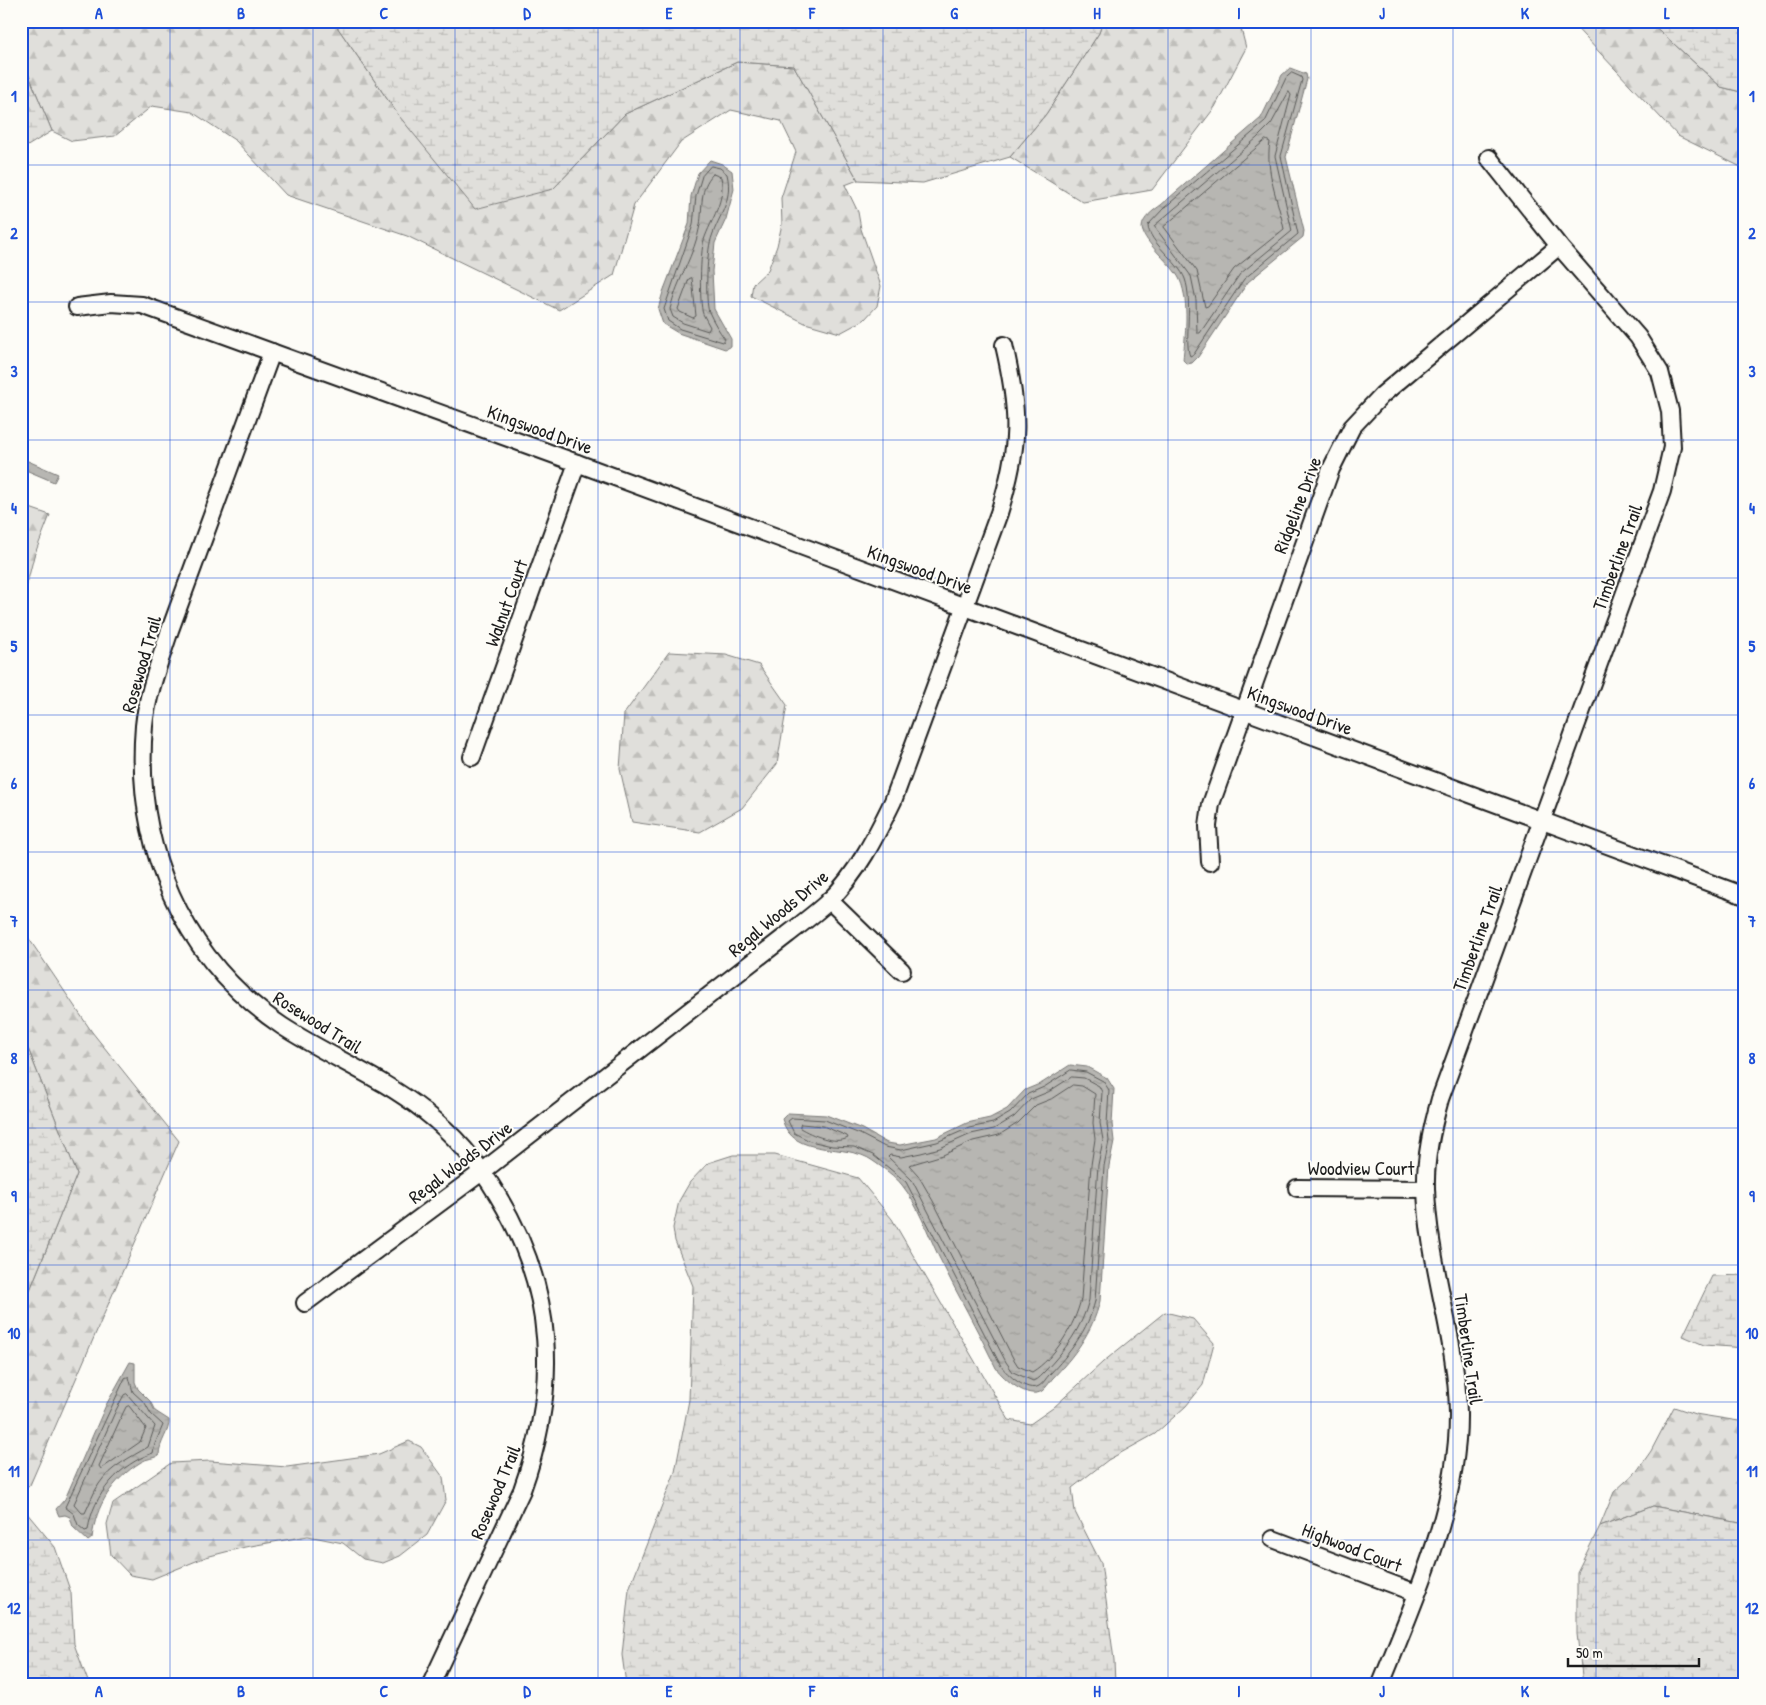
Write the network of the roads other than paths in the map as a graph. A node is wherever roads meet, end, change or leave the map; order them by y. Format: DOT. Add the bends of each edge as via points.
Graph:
graph roads {
  1 [pos="1489,158"];
  2 [pos="1559,246"];
  3 [pos="77,307"];
  4 [pos="1004,345"];
  5 [pos="272,352"];
  6 [pos="577,463"];
  7 [pos="965,607"];
  8 [pos="1243,710"];
  9 [pos="472,757"];
  10 [pos="1541,821"];
  11 [pos="1210,862"];
  12 [pos="1745,896"];
  13 [pos="830,900"];
  14 [pos="902,971"];
  15 [pos="483,1171"];
  16 [pos="1297,1188"];
  17 [pos="1426,1189"];
  18 [pos="305,1303"];
  19 [pos="1273,1538"];
  20 [pos="1416,1593"];
  21 [pos="431,1684"];
  22 [pos="1381,1684"];
  1 -- 2 [label="street, Timberline Trail"];
  2 -- 8 [label="street, Ridgeline Drive" via="1382,395 1352,427 1331,469"];
  2 -- 10 [label="street, Timberline Trail" via="1638,337 1660,372 1670,411 1672,447 1662,491"];
  3 -- 5 [label="street, Kingswood Drive" via="111,303 142,305"];
  4 -- 7 [label="street, Regal Woods Drive" via="1014,387 1015,451 999,513"];
  5 -- 6 [label="street, Kingswood Drive"];
  5 -- 15 [label="street, Rosewood Trail" via="170,630 144,723 143,782 153,848 171,899 194,936 248,1001 316,1048 384,1084 423,1110 462,1144"];
  6 -- 7 [label="street, Kingswood Drive"];
  6 -- 9 [label="street, Walnut Court"];
  7 -- 8 [label="street, Kingswood Drive"];
  7 -- 13 [label="street, Regal Woods Drive" via="893,801 875,839"];
  8 -- 10 [label="street, Kingswood Drive"];
  8 -- 11 [label="street, Ridgeline Drive" via="1211,804 1208,826"];
  10 -- 12 [label="street, Kingswood Drive"];
  10 -- 17 [label="street, Timberline Trail" via="1440,1099 1432,1130"];
  13 -- 14 [label="street"];
  13 -- 15 [label="street, Regal Woods Drive"];
  15 -- 18 [label="street, Regal Woods Drive"];
  15 -- 21 [label="street, Rosewood Trail" via="517,1226 538,1287 546,1334 545,1399 534,1457 522,1490"];
  16 -- 17 [label="street, Woodview Court"];
  17 -- 20 [label="street, Timberline Trail" via="1458,1412 1449,1496"];
  19 -- 20 [label="street, Highwood Court"];
  20 -- 22 [label="street, Timberline Trail"];
}
